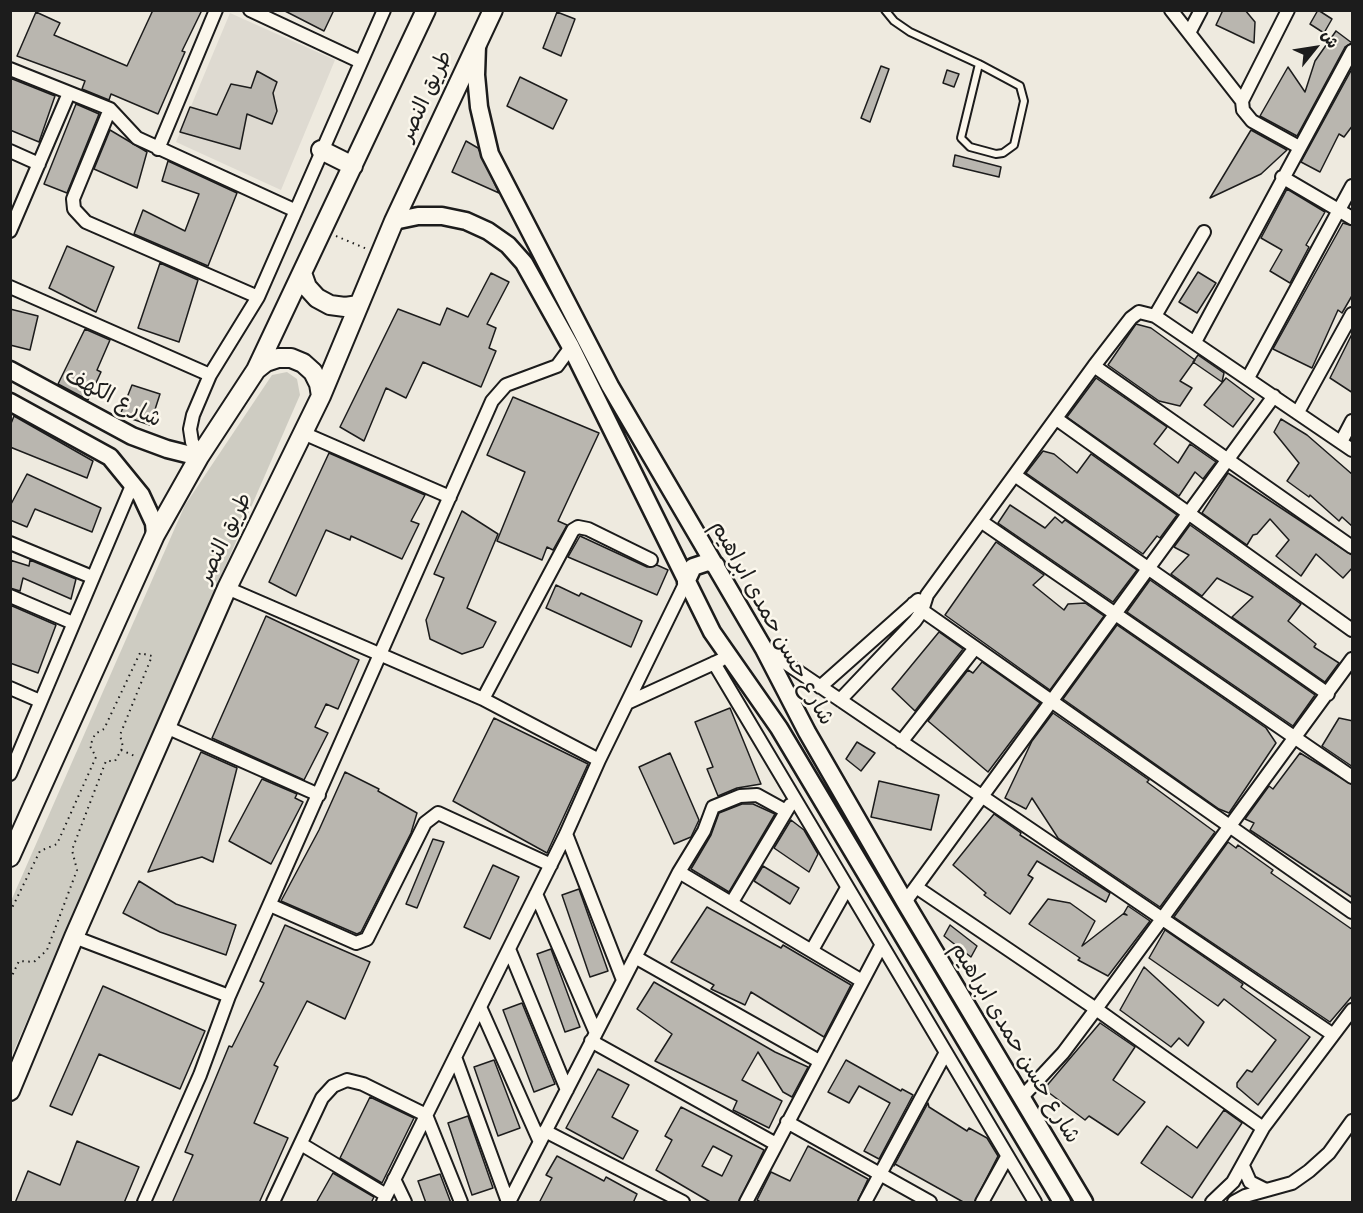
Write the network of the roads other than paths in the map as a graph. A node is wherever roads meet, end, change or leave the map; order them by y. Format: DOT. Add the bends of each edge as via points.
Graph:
graph roads {
  1 [pos="216,10"];
  2 [pos="250,10"];
  3 [pos="384,10"];
  4 [pos="426,10"];
  5 [pos="493,10"];
  6 [pos="885,10"];
  7 [pos="1171,10"];
  8 [pos="1201,10"];
  9 [pos="1288,10"];
  10 [pos="1189,33"];
  11 [pos="477,44"];
  12 [pos="1353,51"];
  13 [pos="361,62"];
  14 [pos="978,64"];
  15 [pos="10,69"];
  16 [pos="69,93"];
  17 [pos="1242,101"];
  18 [pos="110,109"];
  19 [pos="1299,147"];
  20 [pos="158,150"];
  21 [pos="321,150"];
  22 [pos="10,151"];
  23 [pos="39,164"];
  24 [pos="353,166"];
  25 [pos="1282,177"];
  26 [pos="1353,186"];
  27 [pos="294,210"];
  28 [pos="1339,211"];
  29 [pos="1353,218"];
  30 [pos="394,220"];
  31 [pos="12,224"];
  32 [pos="1204,232"];
  33 [pos="302,273"];
  34 [pos="10,287"];
  35 [pos="258,297"];
  36 [pos="359,305"];
  37 [pos="1353,314"];
  38 [pos="1155,316"];
  39 [pos="1195,342"];
  40 [pos="571,346"];
  41 [pos="1095,366"];
  42 [pos="10,370"];
  43 [pos="256,370"];
  44 [pos="210,375"];
  45 [pos="1248,378"];
  46 [pos="610,386"];
  47 [pos="595,395"];
  48 [pos="321,396"];
  49 [pos="1274,396"];
  50 [pos="10,402"];
  51 [pos="1298,412"];
  52 [pos="1058,420"];
  53 [pos="1353,421"];
  54 [pos="303,433"];
  55 [pos="1341,442"];
  56 [pos="1353,450"];
  57 [pos="200,456"];
  58 [pos="1228,460"];
  59 [pos="1016,476"];
  60 [pos="133,483"];
  61 [pos="450,497"];
  62 [pos="1189,513"];
  63 [pos="982,522"];
  64 [pos="155,536"];
  65 [pos="10,543"];
  66 [pos="1353,547"];
  67 [pos="651,560"];
  68 [pos="716,565"];
  69 [pos="1149,568"];
  70 [pos="92,577"];
  71 [pos="686,582"];
  72 [pos="227,588"];
  73 [pos="10,596"];
  74 [pos="917,607"];
  75 [pos="1115,614"];
  76 [pos="73,623"];
  77 [pos="1353,630"];
  78 [pos="975,648"];
  79 [pos="764,649"];
  80 [pos="381,654"];
  81 [pos="721,660"];
  82 [pos="1350,667"];
  83 [pos="820,687"];
  84 [pos="10,688"];
  85 [pos="1328,694"];
  86 [pos="483,699"];
  87 [pos="840,700"];
  88 [pos="40,701"];
  89 [pos="1052,701"];
  90 [pos="627,703"];
  91 [pos="166,727"];
  92 [pos="1297,738"];
  93 [pos="901,741"];
  94 [pos="599,760"];
  95 [pos="10,774"];
  96 [pos="1353,777"];
  97 [pos="319,795"];
  98 [pos="982,797"];
  99 [pos="794,798"];
  100 [pos="786,811"];
  101 [pos="1231,827"];
  102 [pos="566,834"];
  103 [pos="10,857"];
  104 [pos="551,865"];
  105 [pos="679,872"];
  106 [pos="916,887"];
  107 [pos="847,888"];
  108 [pos="536,894"];
  109 [pos="732,902"];
  110 [pos="905,902"];
  111 [pos="270,904"];
  112 [pos="1353,912"];
  113 [pos="1163,920"];
  114 [pos="74,937"];
  115 [pos="881,946"];
  116 [pos="509,949"];
  117 [pos="812,950"];
  118 [pos="635,957"];
  119 [pos="623,980"];
  120 [pos="862,981"];
  121 [pos="229,996"];
  122 [pos="480,1007"];
  123 [pos="1096,1009"];
  124 [pos="1353,1010"];
  125 [pos="1332,1034"];
  126 [pos="593,1037"];
  127 [pos="945,1054"];
  128 [pos="455,1057"];
  129 [pos="819,1061"];
  130 [pos="567,1090"];
  131 [pos="10,1091"];
  132 [pos="1022,1097"];
  133 [pos="426,1115"];
  134 [pos="1353,1121"];
  135 [pos="788,1122"];
  136 [pos="1263,1128"];
  137 [pos="542,1136"];
  138 [pos="301,1144"];
  139 [pos="776,1144"];
  140 [pos="1007,1157"];
  141 [pos="1243,1166"];
  142 [pos="880,1174"];
  143 [pos="394,1179"];
  144 [pos="1266,1191"];
  145 [pos="384,1199"];
  146 [pos="916,1199"];
  147 [pos="144,1203"];
  148 [pos="273,1203"];
  149 [pos="405,1203"];
  150 [pos="462,1203"];
  151 [pos="508,1203"];
  152 [pos="683,1203"];
  153 [pos="746,1203"];
  154 [pos="865,1203"];
  155 [pos="930,1203"];
  156 [pos="982,1203"];
  157 [pos="1035,1203"];
  158 [pos="1062,1203"];
  159 [pos="1084,1203"];
  160 [pos="1212,1203"];
  161 [pos="1234,1203"];
  1 -- 20 [label="street"];
  2 -- 13 [label="street"];
  3 -- 13 [label="street"];
  4 -- 24 [label="main road, طريق النصر"];
  5 -- 11 [label="main road, طريق النصر"];
  6 -- 14 [label="lane" via="910,32"];
  7 -- 10 [label="street"];
  8 -- 10 [label="street"];
  9 -- 17 [label="street"];
  10 -- 17 [label="street"];
  11 -- 30 [label="main road, طريق النصر"];
  11 -- 46 [label="main road, شارع حسن حمدى ابراهيم" via="478,107 490,154"];
  12 -- 19 [label="street"];
  13 -- 21 [label="street"];
  14 -- 14 [label="lane" via="1014,82 1024,93 1014,144 1003,153 970,147 961,138"];
  15 -- 16 [label="street"];
  16 -- 18 [label="street"];
  16 -- 23 [label="street"];
  17 -- 19 [label="street" via="1251,121"];
  18 -- 20 [label="street" via="137,138"];
  18 -- 35 [label="street" via="73,199 74,209 87,222"];
  19 -- 25 [label="street"];
  20 -- 27 [label="street"];
  21 -- 24 [label="main road"];
  21 -- 27 [label="street"];
  22 -- 23 [label="street"];
  23 -- 31 [label="street"];
  24 -- 33 [label="main road, طريق النصر"];
  25 -- 28 [label="street"];
  25 -- 39 [label="street"];
  26 -- 28 [label="street"];
  27 -- 35 [label="street"];
  28 -- 29 [label="street"];
  28 -- 45 [label="street"];
  30 -- 36 [label="main road, طريق النصر"];
  30 -- 40 [label="main road, شارع حسن حمدى ابراهيم" via="442,216 466,221 508,245 524,263"];
  32 -- 38 [label="street"];
  33 -- 36 [label="main road" via="317,298 345,308"];
  33 -- 43 [label="main road, طريق النصر"];
  34 -- 44 [label="street"];
  35 -- 44 [label="street"];
  36 -- 48 [label="main road, طريق النصر"];
  37 -- 51 [label="street"];
  38 -- 39 [label="street"];
  38 -- 41 [label="street" via="1144,311 1135,314"];
  39 -- 45 [label="street"];
  40 -- 47 [label="main road, شارع حسن حمدى ابراهيم"];
  40 -- 61 [label="street" via="557,366 506,385 492,401"];
  41 -- 52 [label="street"];
  41 -- 58 [label="street"];
  42 -- 57 [label="main road, شارع الكهف" via="132,436"];
  43 -- 48 [label="main road" via="279,358 297,361 313,372"];
  43 -- 57 [label="main road, طريق النصر"];
  44 -- 57 [label="street" via="190,429"];
  45 -- 49 [label="street"];
  46 -- 47 [label="main road"];
  46 -- 68 [label="main road, شارع حسن حمدى ابراهيم"];
  47 -- 71 [label="main road, شارع حسن حمدى ابراهيم"];
  48 -- 54 [label="main road, طريق النصر"];
  49 -- 51 [label="street"];
  49 -- 58 [label="street"];
  50 -- 60 [label="main road" via="97,447"];
  51 -- 55 [label="street"];
  52 -- 59 [label="street"];
  52 -- 62 [label="street"];
  53 -- 55 [label="street"];
  54 -- 61 [label="street"];
  54 -- 72 [label="main road, طريق النصر"];
  55 -- 56 [label="street"];
  57 -- 64 [label="main road, طريق النصر"];
  58 -- 62 [label="street"];
  58 -- 66 [label="street"];
  59 -- 63 [label="street"];
  59 -- 69 [label="street"];
  60 -- 64 [label="main road" via="148,509"];
  60 -- 70 [label="street"];
  61 -- 80 [label="street"];
  62 -- 69 [label="street"];
  62 -- 77 [label="street"];
  63 -- 74 [label="street"];
  63 -- 75 [label="street"];
  64 -- 103 [label="main road, طريق النصر"];
  65 -- 70 [label="street"];
  67 -- 86 [label="street" via="588,529 574,528"];
  68 -- 71 [label="main road" via="708,562 693,567"];
  68 -- 79 [label="main road, شارع حسن حمدى ابراهيم"];
  69 -- 75 [label="street"];
  69 -- 85 [label="street"];
  70 -- 76 [label="street"];
  71 -- 81 [label="main road, شارع حسن حمدى ابراهيم"];
  71 -- 90 [label="street"];
  72 -- 80 [label="street"];
  72 -- 91 [label="main road, طريق النصر"];
  73 -- 76 [label="street"];
  74 -- 78 [label="street"];
  74 -- 83 [label="street"];
  74 -- 87 [label="street"];
  75 -- 89 [label="street"];
  75 -- 92 [label="street"];
  76 -- 88 [label="street"];
  78 -- 89 [label="street"];
  78 -- 93 [label="street"];
  79 -- 83 [label="street"];
  79 -- 110 [label="main road, شارع حسن حمدى ابراهيم"];
  80 -- 86 [label="street"];
  80 -- 97 [label="street"];
  81 -- 90 [label="street"];
  81 -- 99 [label="street"];
  81 -- 158 [label="main road, شارع حسن حمدى ابراهيم" via="779,728"];
  82 -- 85 [label="street"];
  83 -- 87 [label="street"];
  84 -- 88 [label="street"];
  85 -- 92 [label="street"];
  86 -- 94 [label="street"];
  87 -- 93 [label="street"];
  88 -- 95 [label="street"];
  89 -- 98 [label="street"];
  89 -- 101 [label="street"];
  90 -- 94 [label="street"];
  91 -- 97 [label="street"];
  91 -- 114 [label="main road, طريق النصر"];
  92 -- 96 [label="street"];
  92 -- 101 [label="street"];
  93 -- 98 [label="street"];
  94 -- 102 [label="street"];
  97 -- 111 [label="street"];
  98 -- 106 [label="street"];
  98 -- 113 [label="street"];
  99 -- 100 [label="street"];
  99 -- 107 [label="street"];
  100 -- 105 [label="street" via="757,795 740,796 713,807 704,831"];
  100 -- 109 [label="street"];
  101 -- 112 [label="street"];
  101 -- 113 [label="street"];
  102 -- 104 [label="street"];
  102 -- 119 [label="street"];
  104 -- 108 [label="street"];
  104 -- 111 [label="street" via="438,813 424,823 367,939 356,943"];
  105 -- 109 [label="street"];
  105 -- 118 [label="street"];
  106 -- 110 [label="street"];
  106 -- 123 [label="street"];
  107 -- 115 [label="street"];
  107 -- 117 [label="street"];
  108 -- 116 [label="street"];
  108 -- 126 [label="street"];
  109 -- 117 [label="street"];
  110 -- 132 [label="main road, شارع حسن حمدى ابراهيم"];
  111 -- 121 [label="street"];
  113 -- 123 [label="street"];
  113 -- 125 [label="street"];
  114 -- 121 [label="street"];
  114 -- 131 [label="main road, طريق النصر"];
  115 -- 120 [label="street"];
  115 -- 127 [label="street"];
  116 -- 122 [label="street"];
  116 -- 130 [label="street"];
  117 -- 120 [label="street"];
  118 -- 119 [label="street"];
  118 -- 129 [label="street"];
  119 -- 126 [label="street"];
  120 -- 129 [label="street"];
  121 -- 147 [label="street" via="200,1075"];
  122 -- 128 [label="street"];
  122 -- 137 [label="street"];
  123 -- 132 [label="street" via="1063,1053"];
  123 -- 136 [label="street"];
  124 -- 125 [label="street"];
  125 -- 136 [label="street"];
  126 -- 130 [label="street"];
  126 -- 139 [label="street"];
  127 -- 140 [label="street"];
  127 -- 142 [label="street"];
  128 -- 133 [label="street"];
  128 -- 151 [label="street"];
  129 -- 135 [label="street"];
  130 -- 137 [label="street"];
  132 -- 159 [label="main road, شارع حسن حمدى ابراهيم"];
  133 -- 138 [label="street" via="347,1080 333,1086 322,1098"];
  133 -- 143 [label="street"];
  133 -- 150 [label="street"];
  134 -- 144 [label="street" via="1329,1153 1309,1171 1292,1183"];
  135 -- 139 [label="street"];
  135 -- 142 [label="street"];
  136 -- 141 [label="street"];
  137 -- 151 [label="street"];
  137 -- 152 [label="street"];
  138 -- 145 [label="street"];
  138 -- 148 [label="street"];
  139 -- 153 [label="street"];
  140 -- 156 [label="street"];
  140 -- 157 [label="street"];
  141 -- 144 [label="street" via="1250,1182"];
  141 -- 160 [label="street"];
  142 -- 146 [label="street"];
  142 -- 154 [label="street"];
  143 -- 145 [label="street"];
  143 -- 149 [label="street"];
  144 -- 161 [label="street"];
  146 -- 155 [label="street"];
}
